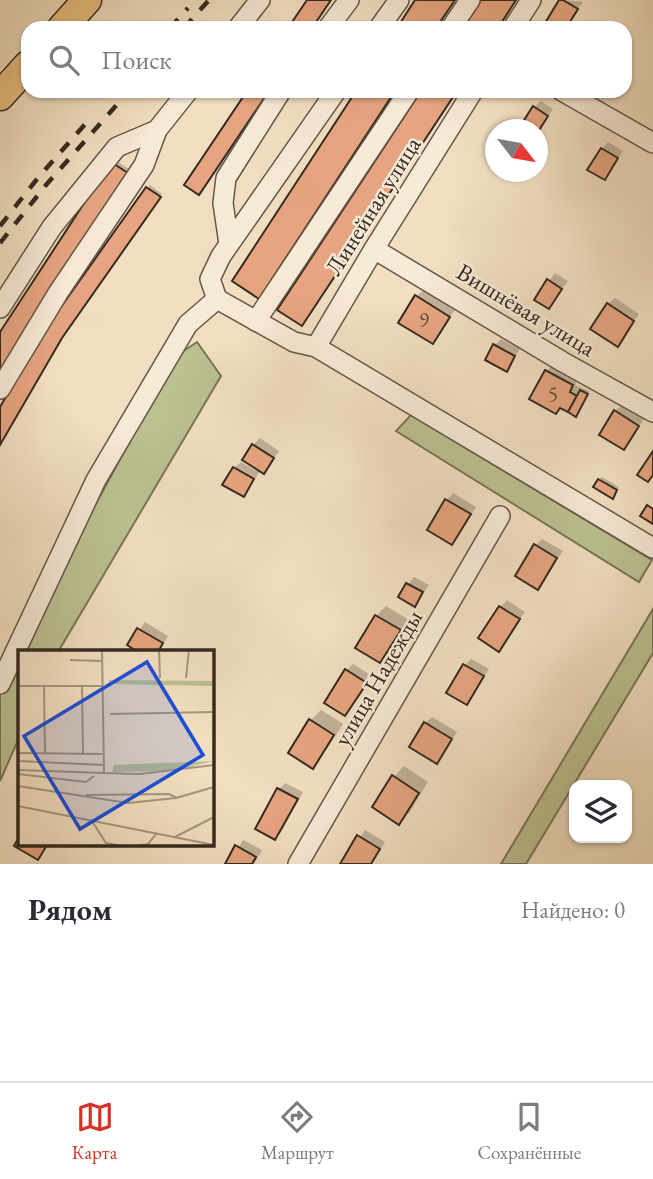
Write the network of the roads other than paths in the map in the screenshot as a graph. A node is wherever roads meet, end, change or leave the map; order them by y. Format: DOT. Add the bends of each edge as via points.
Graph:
graph roads {
  1 [pos="87,0"];
  2 [pos="260,0"];
  3 [pos="349,0"];
  4 [pos="399,0"];
  5 [pos="470,0"];
  6 [pos="531,0"];
  7 [pos="68,21"];
  8 [pos="244,21"];
  9 [pos="333,21"];
  10 [pos="384,21"];
  11 [pos="456,21"];
  12 [pos="518,21"];
  13 [pos="21,72"];
  14 [pos="2,90"];
  15 [pos="182,98"];
  16 [pos="277,98"];
  17 [pos="330,98"];
  18 [pos="404,98"];
  19 [pos="469,98"];
  20 [pos="574,98"];
  21 [pos="157,130"];
  22 [pos="653,143"];
  23 [pos="229,244"];
  24 [pos="374,248"];
  25 [pos="217,299"];
  26 [pos="0,308"];
  27 [pos="256,321"];
  28 [pos="316,347"];
  29 [pos="0,389"];
  30 [pos="653,412"];
  31 [pos="500,516"];
  32 [pos="653,548"];
  33 [pos="0,684"];
  34 [pos="298,864"];
  1 -- 7 [label="highway"];
  2 -- 8 [label="street"];
  3 -- 9 [label="street"];
  4 -- 10 [label="street"];
  5 -- 11 [label="street"];
  6 -- 12 [label="street"];
  13 -- 14 [label="highway"];
  15 -- 21 [label="street"];
  16 -- 23 [label="street" via="226,178 223,203"];
  17 -- 23 [label="street"];
  18 -- 27 [label="street"];
  19 -- 24 [label="street, Линейная улица"];
  20 -- 22 [label="street"];
  21 -- 26 [label="street" via="117,147 52,227"];
  21 -- 29 [label="street" via="144,165"];
  23 -- 25 [label="street" via="210,279"];
  24 -- 28 [label="street, Линейная улица"];
  24 -- 30 [label="street, Вишнёвая улица"];
  25 -- 27 [label="street"];
  25 -- 33 [label="street" via="188,324 96,480"];
  27 -- 28 [label="street" via="294,342"];
  28 -- 32 [label="street"];
  31 -- 34 [label="street, улица Надежды"];
}
